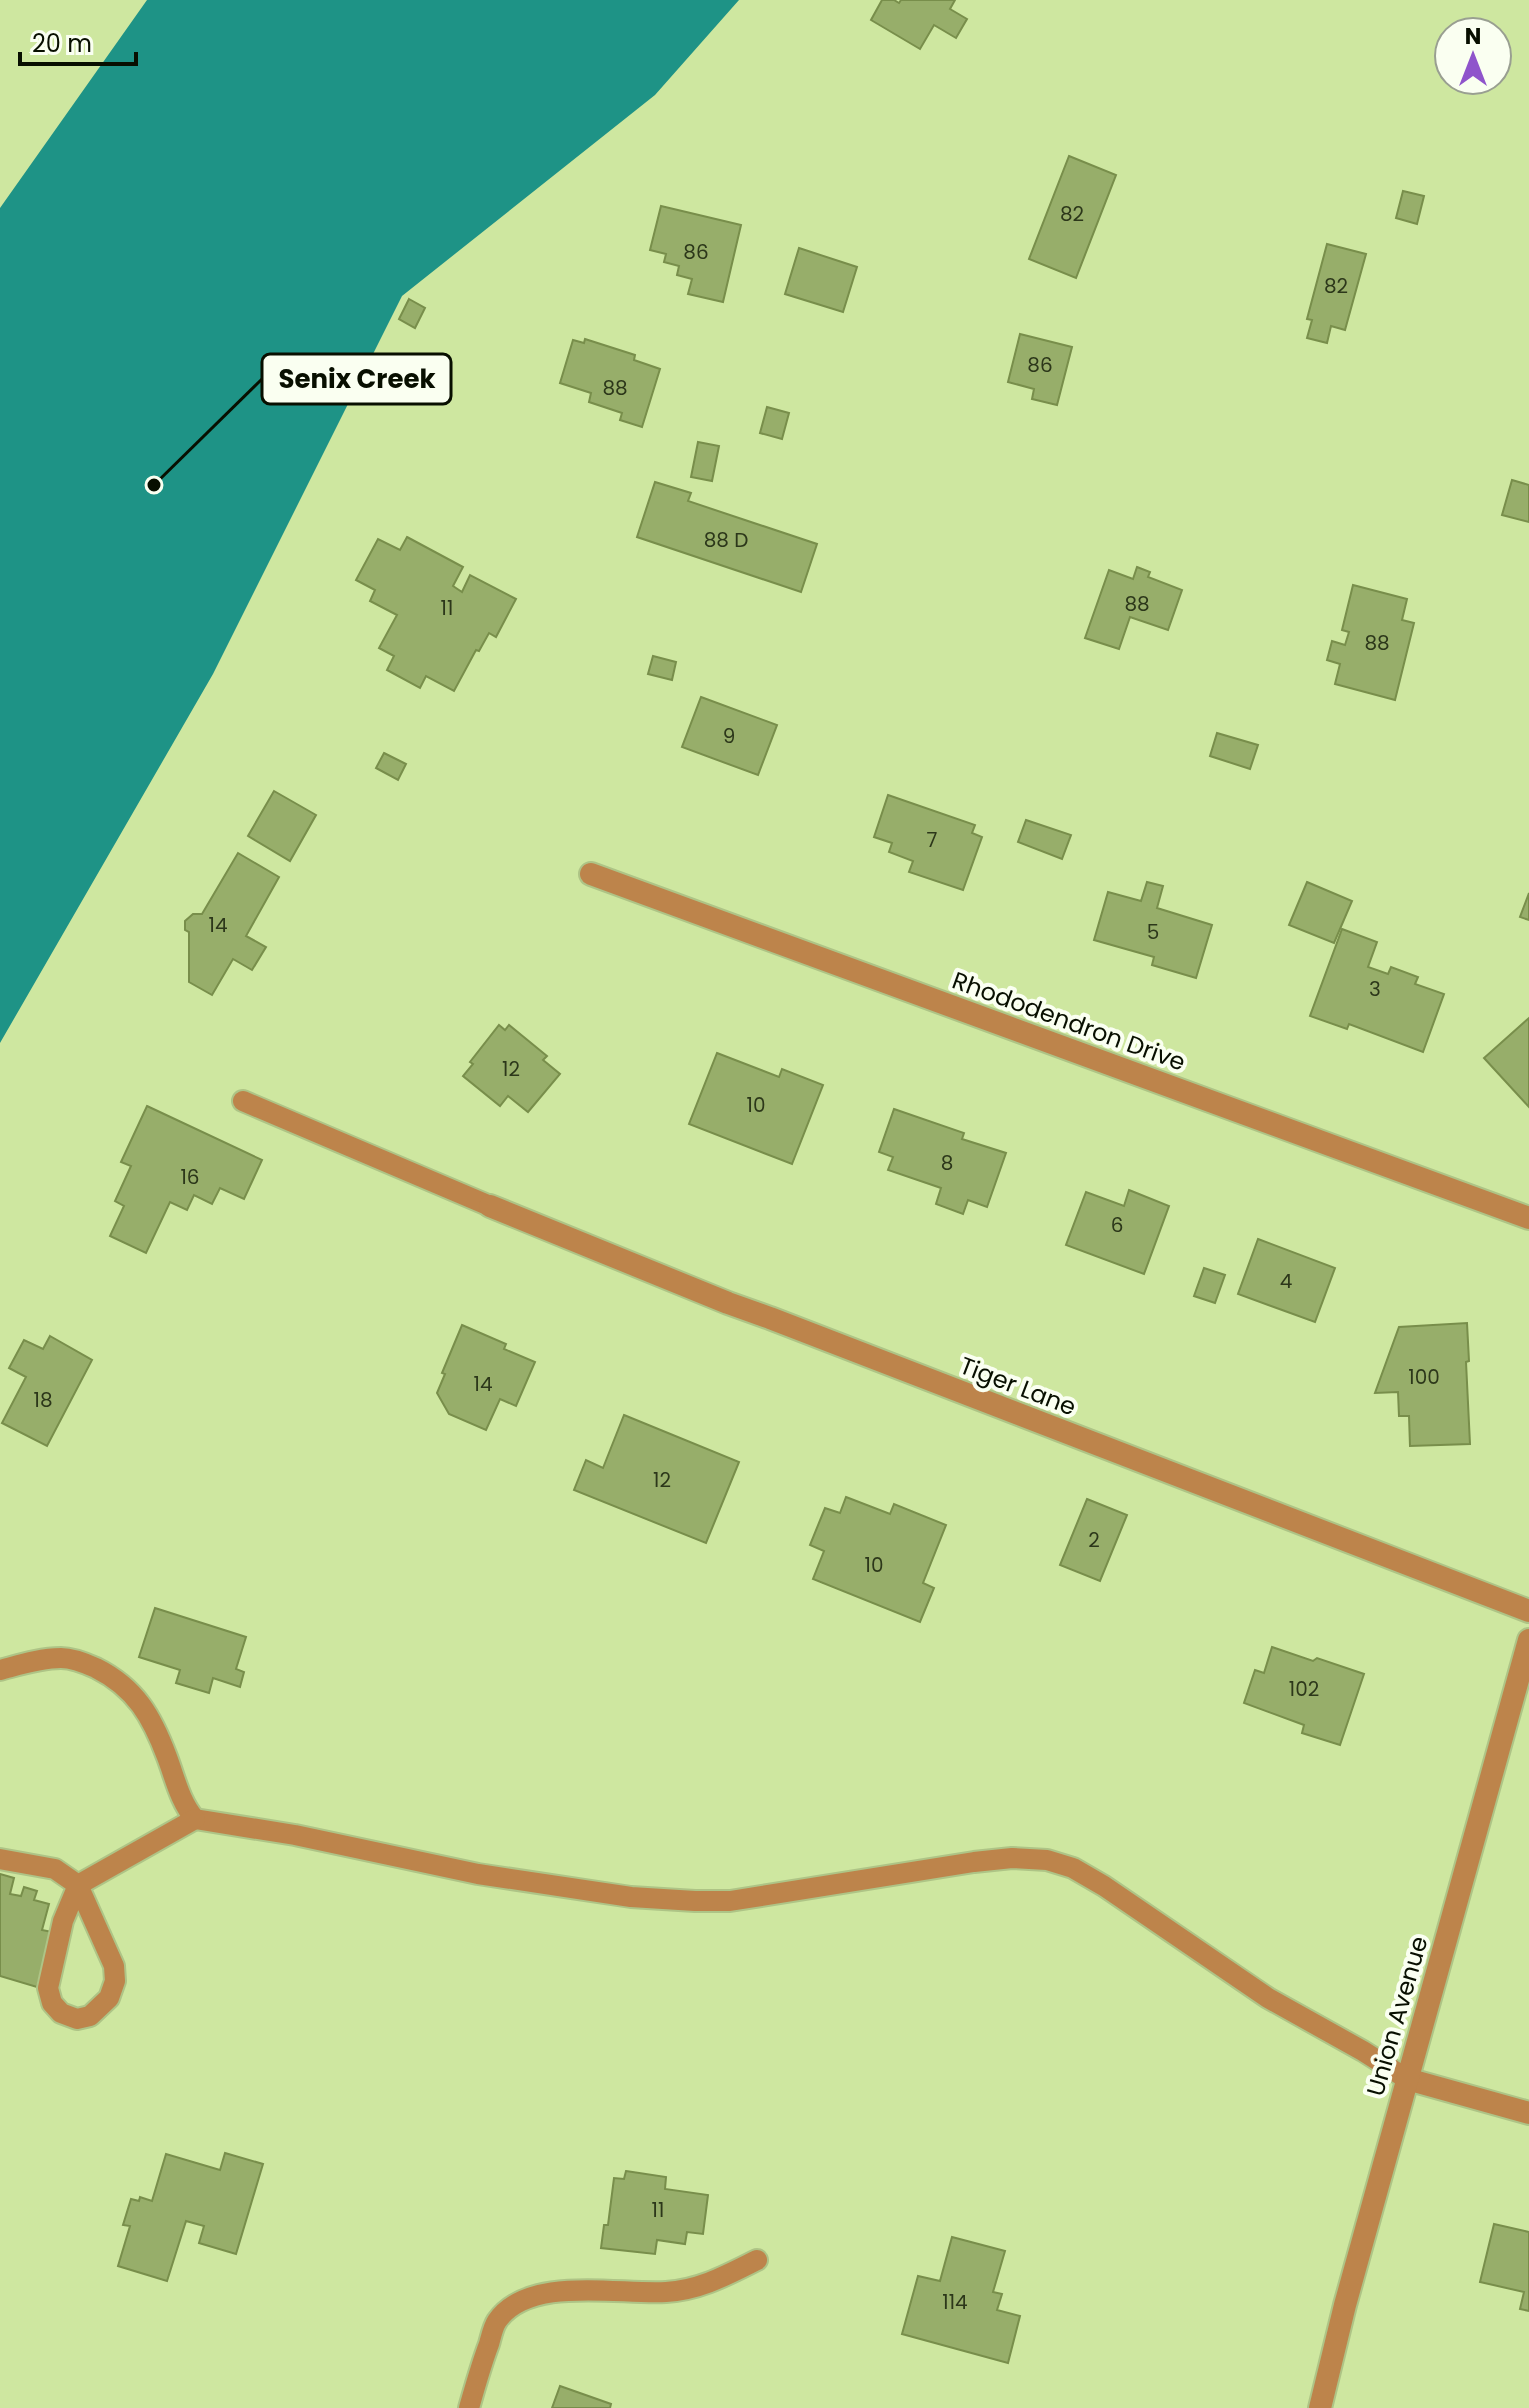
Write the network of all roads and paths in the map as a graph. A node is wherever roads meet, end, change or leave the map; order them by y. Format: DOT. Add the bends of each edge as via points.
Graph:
graph roads {
  1 [pos="591,874"];
  2 [pos="243,1101"];
  3 [pos="490,1206"];
  4 [pos="1529,1218"];
  5 [pos="1529,1611"];
  6 [pos="1529,1640"];
  7 [pos="0,1670"];
  8 [pos="195,1819"];
  9 [pos="0,1859"];
  10 [pos="78,1885"];
  11 [pos="1407,2079"];
  12 [pos="1529,2113"];
  13 [pos="757,2260"];
  14 [pos="469,2408"];
  15 [pos="1320,2408"];
  1 -- 4 [label="street, Rhododendron Drive"];
  2 -- 3 [label="lane"];
  3 -- 5 [label="street, Tiger Lane"];
  6 -- 11 [label="street, Union Avenue"];
  7 -- 8 [label="lane" via="61,1658 109,1674 148,1714"];
  8 -- 10 [label="lane"];
  8 -- 11 [label="lane" via="478,1874 695,1901 730,1901 974,1862 1047,1860 1104,1886 1268,1998"];
  9 -- 10 [label="lane" via="55,1869"];
  10 -- 10 [label="lane" via="63,1921 48,1988 61,2013 77,2019 101,2008 115,1981 110,1952"];
  11 -- 12 [label="street"];
  11 -- 15 [label="street, Union Avenue"];
  13 -- 14 [label="lane" via="711,2284 666,2292 556,2292 530,2297 497,2322"];
}
